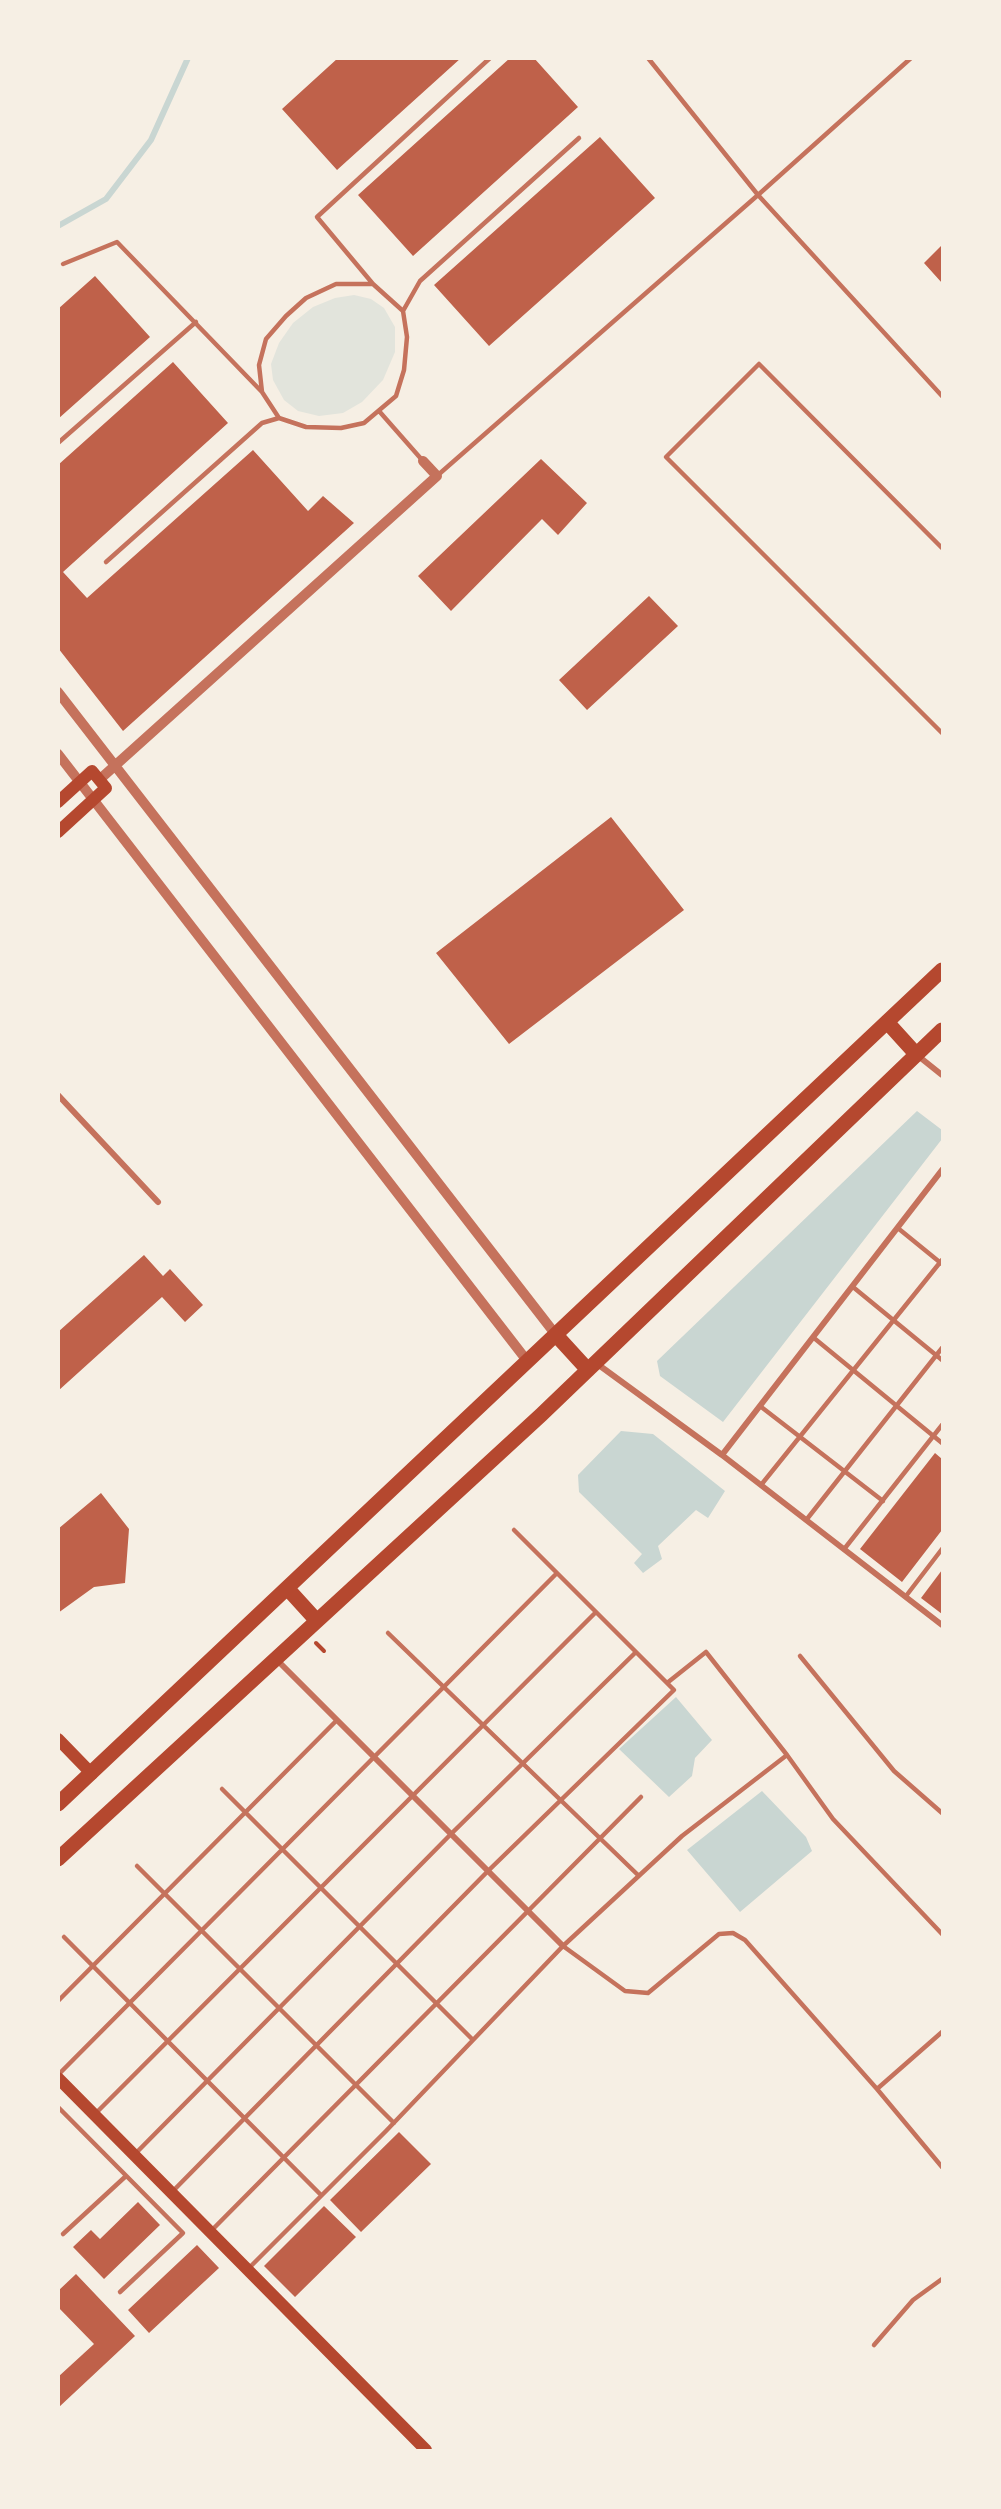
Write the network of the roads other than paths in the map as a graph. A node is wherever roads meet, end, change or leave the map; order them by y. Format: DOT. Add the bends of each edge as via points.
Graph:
graph roads {
  1 [pos="490,58"];
  2 [pos="648,58"];
  3 [pos="910,58"];
  4 [pos="579,138"];
  5 [pos="759,195"];
  6 [pos="63,264"];
  7 [pos="373,284"];
  8 [pos="403,310"];
  9 [pos="196,322"];
  10 [pos="262,392"];
  11 [pos="942,396"];
  12 [pos="379,411"];
  13 [pos="279,418"];
  14 [pos="58,443"];
  15 [pos="423,461"];
  16 [pos="437,476"];
  17 [pos="942,548"];
  18 [pos="106,562"];
  19 [pos="58,692"];
  20 [pos="942,733"];
  21 [pos="58,754"];
  22 [pos="99,780"];
  23 [pos="58,802"];
  24 [pos="58,832"];
  25 [pos="942,970"];
  26 [pos="887,1022"];
  27 [pos="942,1030"];
  28 [pos="916,1054"];
  29 [pos="942,1075"];
  30 [pos="58,1095"];
  31 [pos="942,1170"];
  32 [pos="158,1202"];
  33 [pos="899,1229"];
  34 [pos="942,1262"];
  35 [pos="853,1287"];
  36 [pos="894,1320"];
  37 [pos="556,1335"];
  38 [pos="814,1338"];
  39 [pos="942,1348"];
  40 [pos="937,1355"];
  41 [pos="942,1360"];
  42 [pos="528,1362"];
  43 [pos="592,1366"];
  44 [pos="853,1371"];
  45 [pos="760,1406"];
  46 [pos="896,1406"];
  47 [pos="942,1425"];
  48 [pos="800,1436"];
  49 [pos="934,1436"];
  50 [pos="942,1443"];
  51 [pos="722,1455"];
  52 [pos="845,1471"];
  53 [pos="761,1485"];
  54 [pos="883,1501"];
  55 [pos="807,1520"];
  56 [pos="514,1530"];
  57 [pos="845,1548"];
  58 [pos="942,1549"];
  59 [pos="557,1573"];
  60 [pos="287,1588"];
  61 [pos="906,1596"];
  62 [pos="596,1612"];
  63 [pos="317,1621"];
  64 [pos="942,1625"];
  65 [pos="388,1633"];
  66 [pos="636,1652"];
  67 [pos="800,1656"];
  68 [pos="276,1659"];
  69 [pos="668,1683"];
  70 [pos="443,1686"];
  71 [pos="337,1720"];
  72 [pos="483,1725"];
  73 [pos="58,1739"];
  74 [pos="787,1755"];
  75 [pos="373,1757"];
  76 [pos="523,1763"];
  77 [pos="92,1774"];
  78 [pos="222,1789"];
  79 [pos="412,1795"];
  80 [pos="61,1797"];
  81 [pos="641,1797"];
  82 [pos="561,1800"];
  83 [pos="246,1812"];
  84 [pos="942,1813"];
  85 [pos="451,1834"];
  86 [pos="600,1838"];
  87 [pos="282,1849"];
  88 [pos="58,1859"];
  89 [pos="137,1866"];
  90 [pos="488,1871"];
  91 [pos="639,1876"];
  92 [pos="320,1887"];
  93 [pos="165,1894"];
  94 [pos="527,1910"];
  95 [pos="360,1926"];
  96 [pos="201,1930"];
  97 [pos="942,1934"];
  98 [pos="64,1937"];
  99 [pos="563,1946"];
  100 [pos="397,1963"];
  101 [pos="93,1966"];
  102 [pos="239,1968"];
  103 [pos="58,2001"];
  104 [pos="130,2003"];
  105 [pos="436,2003"];
  106 [pos="279,2008"];
  107 [pos="942,2032"];
  108 [pos="473,2040"];
  109 [pos="167,2041"];
  110 [pos="316,2045"];
  111 [pos="58,2077"];
  112 [pos="207,2080"];
  113 [pos="356,2084"];
  114 [pos="877,2089"];
  115 [pos="58,2107"];
  116 [pos="94,2115"];
  117 [pos="244,2118"];
  118 [pos="394,2123"];
  119 [pos="134,2155"];
  120 [pos="284,2157"];
  121 [pos="942,2167"];
  122 [pos="126,2176"];
  123 [pos="171,2193"];
  124 [pos="321,2195"];
  125 [pos="210,2232"];
  126 [pos="63,2234"];
  127 [pos="247,2270"];
  128 [pos="942,2279"];
  129 [pos="120,2292"];
  130 [pos="874,2345"];
  131 [pos="426,2451"];
  1 -- 7 [label="lane" via="317,217"];
  2 -- 5 [label="lane"];
  3 -- 5 [label="lane"];
  4 -- 8 [label="lane" via="420,281"];
  5 -- 11 [label="lane"];
  5 -- 16 [label="lane"];
  6 -- 9 [label="lane" via="117,242"];
  7 -- 8 [label="lane"];
  7 -- 10 [label="lane" via="336,284 306,298 286,316 266,339 260,365"];
  8 -- 12 [label="lane" via="407,337 404,370 396,396"];
  9 -- 10 [label="lane"];
  9 -- 14 [label="lane"];
  10 -- 13 [label="lane"];
  12 -- 13 [label="lane" via="364,423 341,428 306,427"];
  12 -- 15 [label="lane"];
  13 -- 18 [label="lane" via="262,423"];
  15 -- 16 [label="street"];
  16 -- 22 [label="street"];
  17 -- 20 [label="lane" via="759,364 666,457"];
  19 -- 37 [label="street"];
  21 -- 42 [label="street"];
  22 -- 23 [label="main road" via="92,771"];
  22 -- 24 [label="main road" via="106,788"];
  25 -- 26 [label="main road"];
  26 -- 28 [label="main road"];
  26 -- 37 [label="main road"];
  27 -- 28 [label="main road"];
  28 -- 29 [label="street"];
  28 -- 43 [label="main road"];
  30 -- 32 [label="street"];
  31 -- 33 [label="street"];
  33 -- 34 [label="lane"];
  33 -- 35 [label="street"];
  34 -- 36 [label="lane"];
  35 -- 36 [label="lane"];
  35 -- 38 [label="street"];
  36 -- 40 [label="lane"];
  36 -- 44 [label="lane"];
  37 -- 42 [label="main road"];
  37 -- 43 [label="main road"];
  38 -- 44 [label="lane"];
  38 -- 45 [label="street"];
  39 -- 40 [label="lane"];
  40 -- 41 [label="lane"];
  40 -- 46 [label="lane"];
  42 -- 60 [label="main road"];
  43 -- 51 [label="street"];
  43 -- 63 [label="main road"];
  44 -- 46 [label="lane"];
  44 -- 48 [label="lane"];
  45 -- 48 [label="lane"];
  45 -- 51 [label="street"];
  46 -- 49 [label="lane"];
  46 -- 52 [label="lane"];
  47 -- 49 [label="lane"];
  48 -- 52 [label="lane"];
  48 -- 53 [label="lane"];
  49 -- 50 [label="lane"];
  49 -- 54 [label="lane"];
  51 -- 53 [label="street"];
  52 -- 54 [label="lane"];
  52 -- 55 [label="lane"];
  53 -- 55 [label="street"];
  54 -- 57 [label="lane"];
  55 -- 57 [label="street"];
  56 -- 59 [label="lane"];
  57 -- 61 [label="street"];
  58 -- 61 [label="lane"];
  59 -- 62 [label="lane"];
  59 -- 70 [label="lane"];
  60 -- 63 [label="main road"];
  60 -- 77 [label="main road"];
  61 -- 64 [label="street"];
  62 -- 66 [label="lane"];
  62 -- 72 [label="lane"];
  63 -- 68 [label="main road"];
  65 -- 70 [label="lane"];
  66 -- 69 [label="lane"];
  66 -- 76 [label="lane"];
  67 -- 84 [label="lane" via="894,1771"];
  68 -- 71 [label="street"];
  68 -- 88 [label="main road"];
  69 -- 74 [label="lane" via="706,1652"];
  69 -- 82 [label="lane" via="674,1690"];
  70 -- 72 [label="lane"];
  70 -- 75 [label="lane"];
  71 -- 75 [label="street"];
  71 -- 83 [label="lane"];
  72 -- 76 [label="lane"];
  72 -- 79 [label="lane"];
  73 -- 77 [label="main road"];
  74 -- 91 [label="lane" via="682,1836"];
  74 -- 97 [label="lane" via="833,1819"];
  75 -- 79 [label="street"];
  75 -- 87 [label="lane"];
  76 -- 82 [label="lane"];
  76 -- 85 [label="lane"];
  77 -- 80 [label="main road"];
  78 -- 83 [label="lane"];
  79 -- 85 [label="street"];
  79 -- 92 [label="lane"];
  81 -- 86 [label="lane"];
  82 -- 86 [label="lane"];
  82 -- 90 [label="lane"];
  83 -- 87 [label="lane"];
  83 -- 93 [label="lane"];
  85 -- 90 [label="street"];
  85 -- 95 [label="lane"];
  86 -- 91 [label="lane"];
  86 -- 94 [label="lane"];
  87 -- 92 [label="lane"];
  87 -- 96 [label="lane"];
  89 -- 93 [label="lane"];
  90 -- 94 [label="street"];
  90 -- 100 [label="lane"];
  91 -- 99 [label="lane"];
  92 -- 95 [label="lane"];
  92 -- 102 [label="lane"];
  93 -- 96 [label="lane"];
  93 -- 101 [label="lane"];
  94 -- 99 [label="street"];
  94 -- 105 [label="lane"];
  95 -- 100 [label="lane"];
  95 -- 106 [label="lane"];
  96 -- 102 [label="lane"];
  96 -- 104 [label="lane"];
  98 -- 101 [label="lane"];
  99 -- 108 [label="lane"];
  99 -- 114 [label="lane" via="625,1991 648,1993 719,1934 733,1933 745,1940"];
  100 -- 105 [label="lane"];
  100 -- 110 [label="lane"];
  101 -- 103 [label="lane"];
  101 -- 104 [label="lane"];
  102 -- 106 [label="lane"];
  102 -- 109 [label="lane"];
  104 -- 109 [label="lane"];
  104 -- 111 [label="lane"];
  105 -- 108 [label="lane"];
  105 -- 113 [label="lane"];
  106 -- 110 [label="lane"];
  106 -- 112 [label="lane"];
  107 -- 114 [label="lane"];
  108 -- 118 [label="lane"];
  109 -- 112 [label="lane"];
  109 -- 116 [label="lane"];
  110 -- 113 [label="lane"];
  110 -- 117 [label="lane"];
  111 -- 116 [label="main road"];
  112 -- 117 [label="lane"];
  112 -- 119 [label="lane"];
  113 -- 118 [label="lane"];
  113 -- 120 [label="lane"];
  114 -- 121 [label="lane"];
  115 -- 122 [label="lane"];
  116 -- 119 [label="main road"];
  117 -- 120 [label="lane"];
  117 -- 123 [label="lane"];
  118 -- 124 [label="lane"];
  119 -- 123 [label="main road"];
  120 -- 124 [label="lane"];
  120 -- 125 [label="lane"];
  122 -- 126 [label="lane"];
  122 -- 129 [label="lane" via="183,2233"];
  123 -- 125 [label="main road"];
  124 -- 127 [label="lane"];
  125 -- 127 [label="main road"];
  127 -- 131 [label="main road"];
  128 -- 130 [label="lane" via="913,2300"];
}
